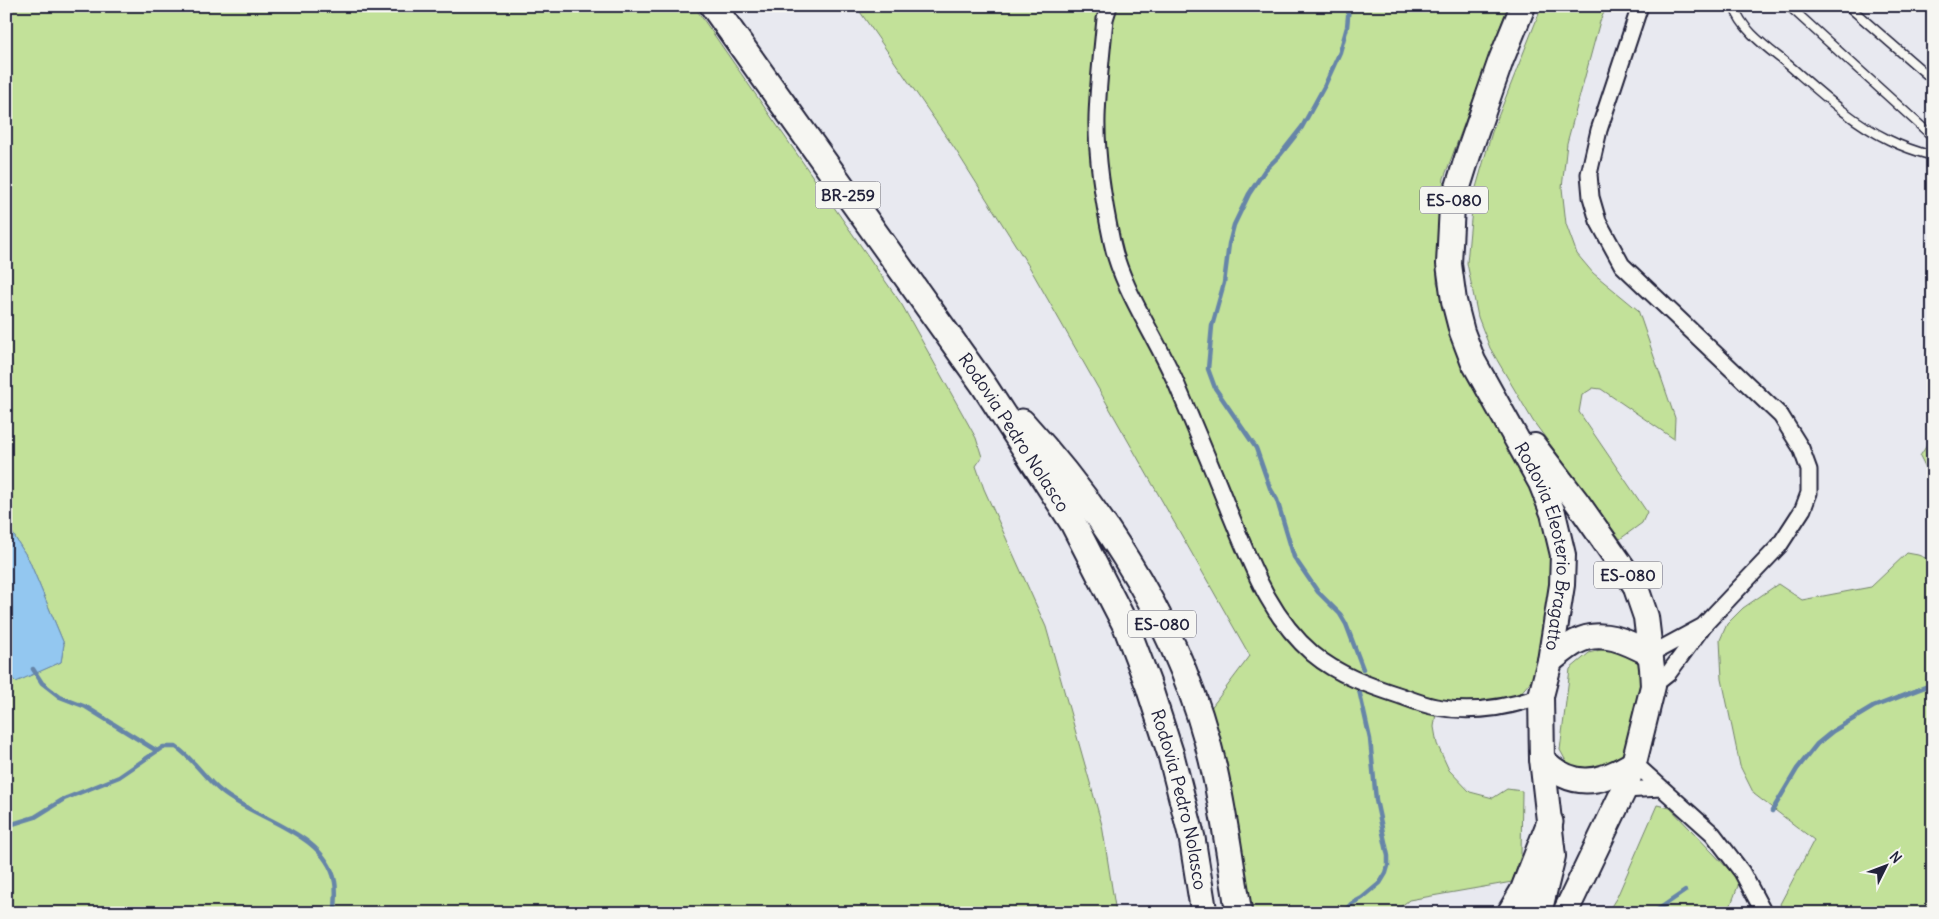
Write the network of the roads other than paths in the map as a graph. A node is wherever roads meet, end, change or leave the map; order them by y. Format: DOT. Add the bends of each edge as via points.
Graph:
graph roads {
  1 [pos="713,6"];
  2 [pos="1108,6"];
  3 [pos="1523,6"];
  4 [pos="1640,6"];
  5 [pos="1734,6"];
  6 [pos="1788,6"];
  7 [pos="1848,6"];
  8 [pos="1933,80"];
  9 [pos="1933,137"];
  10 [pos="1933,156"];
  11 [pos="982,384"];
  12 [pos="1493,397"];
  13 [pos="1704,625"];
  14 [pos="1651,654"];
  15 [pos="1550,661"];
  16 [pos="1652,686"];
  17 [pos="1541,696"];
  18 [pos="1542,759"];
  19 [pos="1634,763"];
  20 [pos="1661,788"];
  21 [pos="1624,790"];
  22 [pos="1550,822"];
  23 [pos="1204,913"];
  24 [pos="1239,913"];
  25 [pos="1510,913"];
  26 [pos="1539,913"];
  27 [pos="1565,913"];
  28 [pos="1764,913"];
  1 -- 11 [label="highway, Rodovia Pedro Nolasco / BR-259"];
  2 -- 17 [label="street" via="1097,119 1101,175 1116,257 1176,382 1269,602 1312,653 1372,687 1436,707 1464,710 1491,710"];
  3 -- 12 [label="main road, Rodovia Eleoterio Bragatto / ES-080" via="1501,60 1452,206 1449,264 1454,301 1473,361"];
  4 -- 13 [label="street" via="1599,130 1589,174 1598,221 1622,265 1781,416 1801,448 1809,470 1808,493 1802,509 1779,546"];
  5 -- 10 [label="lane" via="1753,35 1843,112 1888,140"];
  6 -- 9 [label="lane"];
  7 -- 8 [label="lane"];
  11 -- 23 [label="highway, Rodovia Pedro Nolasco / BR-259" via="1072,523 1126,626 1171,755 1192,838"];
  11 -- 24 [label="highway, ES-080" via="1018,417 1080,491 1155,609 1189,684 1212,759"];
  12 -- 14 [label="main road, Rodovia Eleoterio Bragatto / ES-080" via="1577,502 1635,585 1646,617"];
  12 -- 15 [label="main road, Rodovia Eleoterio Bragatto / ES-080" via="1541,484 1553,513 1563,555 1562,585"];
  13 -- 14 [label="street"];
  13 -- 16 [label="street" via="1668,674"];
  14 -- 15 [label="main road" via="1616,638 1601,636 1576,642"];
  14 -- 16 [label="main road, Rodovia Eleoterio Bragatto / ES-080"];
  15 -- 17 [label="main road, Rodovia Eleoterio Bragatto / ES-080"];
  16 -- 19 [label="main road, Rodovia Eleoterio Bragatto / ES-080"];
  17 -- 18 [label="main road, Rodovia Eleoterio Bragatto / ES-080"];
  18 -- 19 [label="main road" via="1564,776 1592,782 1613,776"];
  18 -- 22 [label="main road, Rodovia Eleoterio Bragatto / ES-080"];
  19 -- 20 [label="street"];
  19 -- 21 [label="main road, Rodovia Eleoterio Bragatto / ES-080"];
  20 -- 21 [label="street"];
  20 -- 28 [label="street" via="1713,834 1742,872"];
  21 -- 27 [label="main road, Rodovia Eleoterio Bragatto / ES-080"];
  22 -- 25 [label="highway, ES-080" via="1523,891"];
  22 -- 26 [label="main road, ES-080" via="1553,856"];
}
